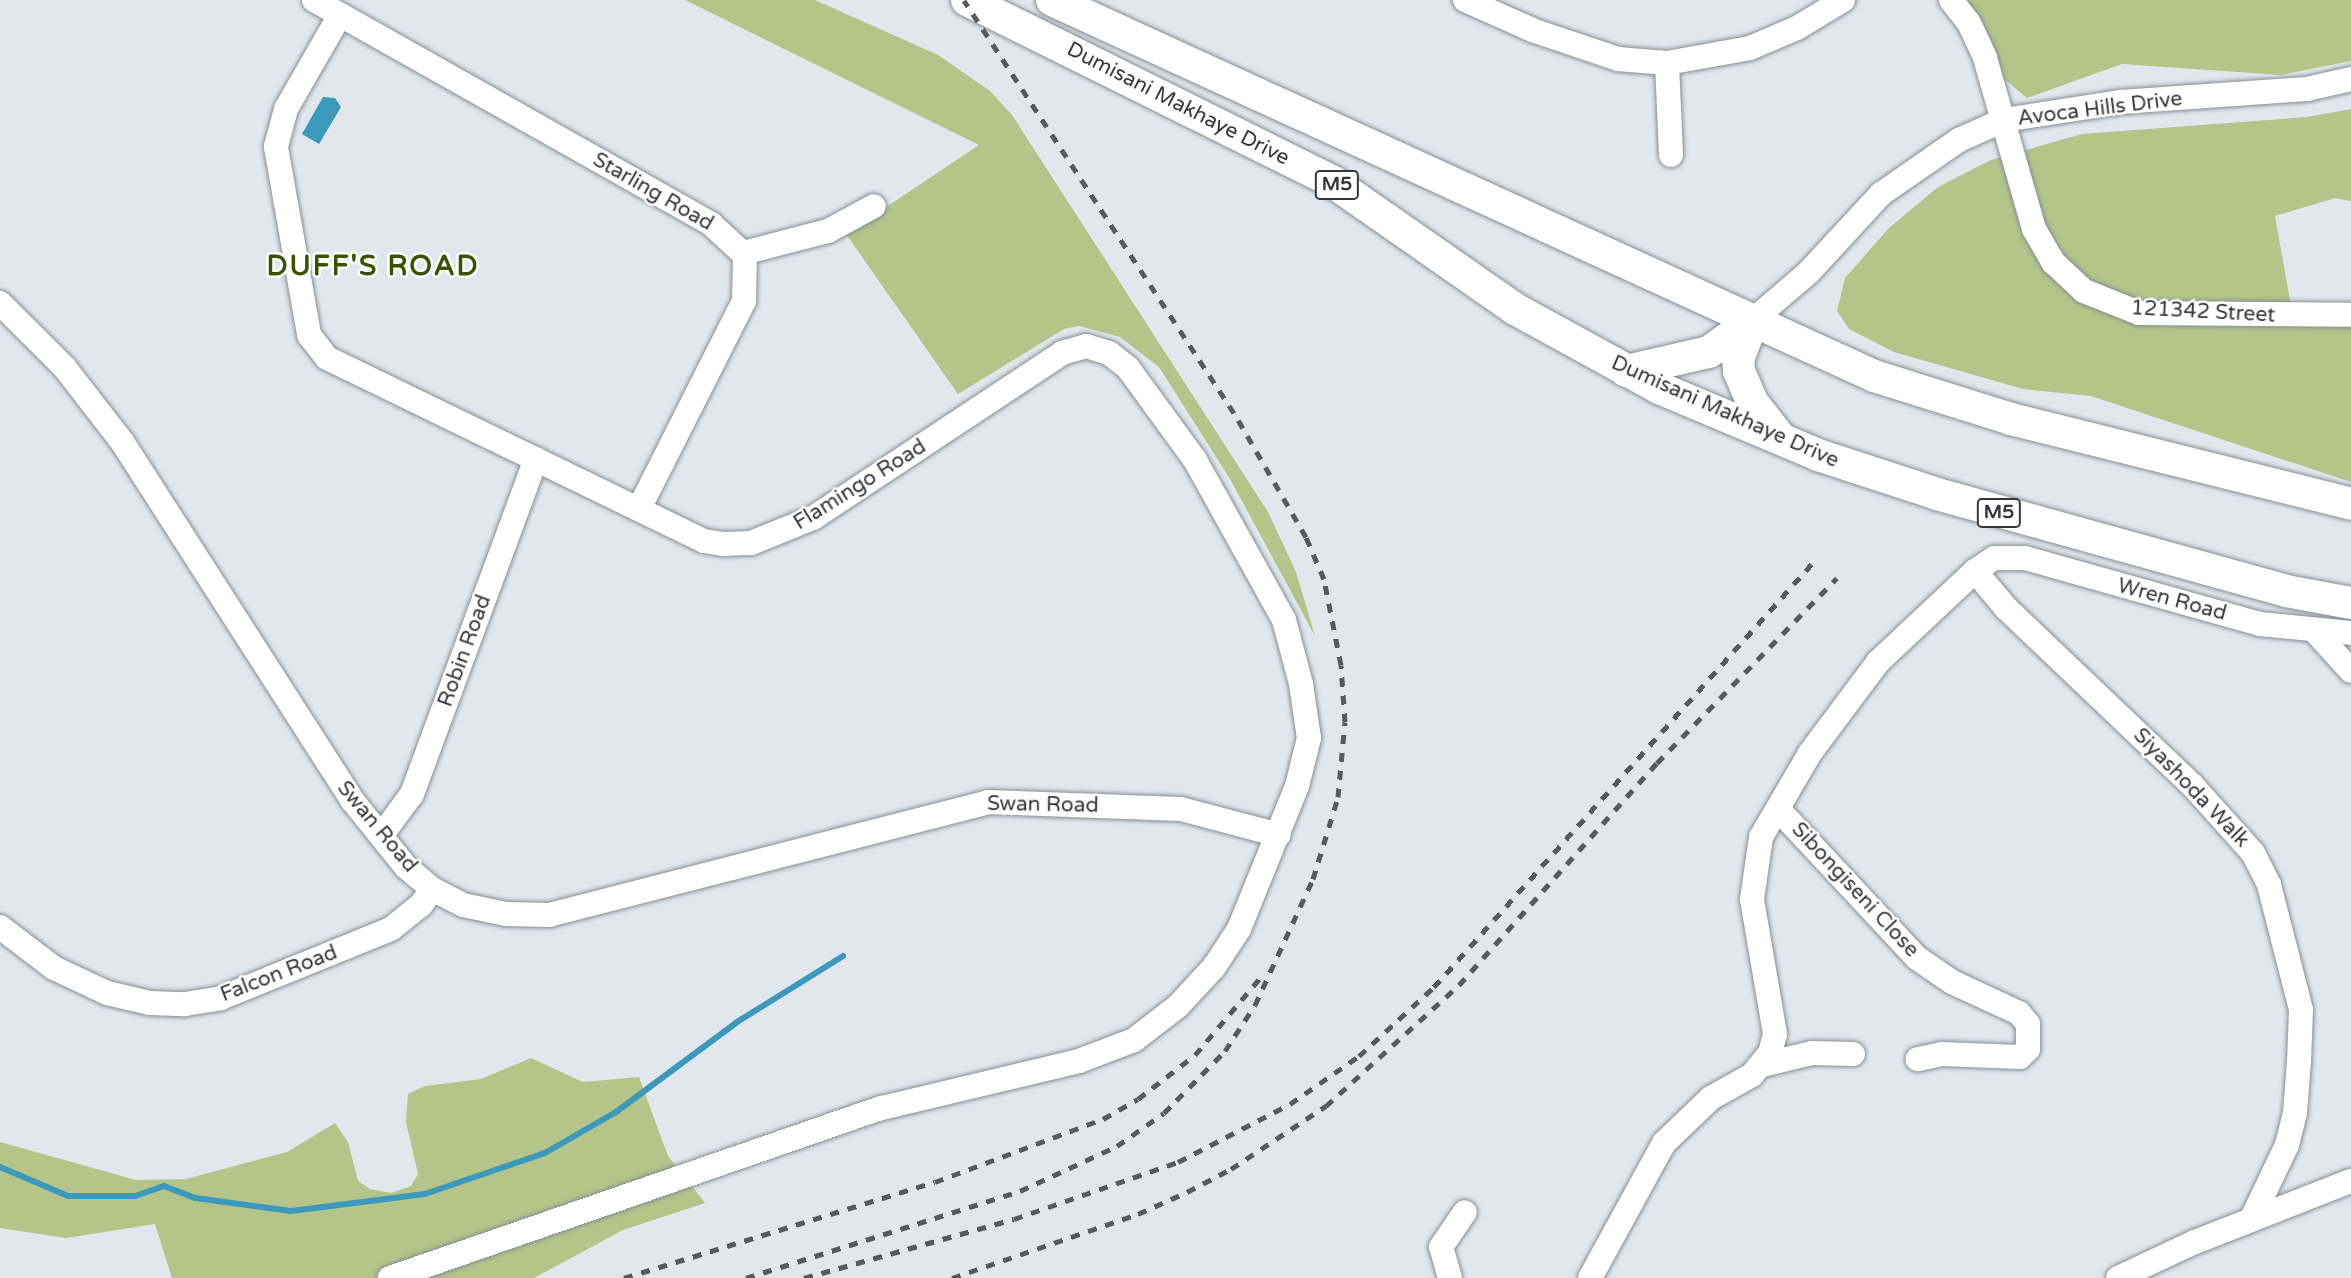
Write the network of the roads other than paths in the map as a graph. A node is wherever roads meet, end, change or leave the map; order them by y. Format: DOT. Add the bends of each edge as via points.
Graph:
graph roads {
  1 [pos="314,0"];
  2 [pos="967,0"];
  3 [pos="1052,0"];
  4 [pos="1465,0"];
  5 [pos="1843,0"];
  6 [pos="1951,0"];
  7 [pos="340,15"];
  8 [pos="1667,63"];
  9 [pos="2351,79"];
  10 [pos="2004,120"];
  11 [pos="1671,155"];
  12 [pos="874,206"];
  13 [pos="743,253"];
  14 [pos="0,303"];
  15 [pos="2351,315"];
  16 [pos="1752,321"];
  17 [pos="1626,371"];
  18 [pos="1784,440"];
  19 [pos="536,459"];
  20 [pos="2351,503"];
  21 [pos="640,507"];
  22 [pos="1985,565"];
  23 [pos="2351,603"];
  24 [pos="2314,629"];
  25 [pos="2351,633"];
  26 [pos="2351,671"];
  27 [pos="1778,809"];
  28 [pos="1279,835"];
  29 [pos="381,836"];
  30 [pos="432,889"];
  31 [pos="0,928"];
  32 [pos="1853,1054"];
  33 [pos="1917,1059"];
  34 [pos="1762,1065"];
  35 [pos="2351,1181"];
  36 [pos="1465,1212"];
  37 [pos="2251,1220"];
  38 [pos="390,1278"];
  39 [pos="1450,1278"];
  40 [pos="1590,1278"];
  41 [pos="2118,1278"];
  1 -- 7 [label="street, Starling Road"];
  2 -- 17 [label="main road, Dumisani Makhaye Drive / M5" via="1333,182 1515,309"];
  3 -- 16 [label="main road, Dumisani Makhaye Drive / M5" via="1525,212"];
  4 -- 8 [label="street" via="1535,32 1618,59"];
  5 -- 8 [label="street" via="1797,28 1750,48"];
  6 -- 10 [label="street, 121342 Street" via="1969,23 1985,58"];
  7 -- 13 [label="street, Starling Road" via="711,224"];
  7 -- 19 [label="street, Flamingo Road" via="286,109 276,147 309,335 327,358 344,368"];
  8 -- 11 [label="street"];
  9 -- 10 [label="street, Avoca Hills Drive" via="2307,89 2120,102"];
  10 -- 15 [label="street, 121342 Street" via="2031,220 2043,247 2068,278 2101,301 2139,313"];
  10 -- 16 [label="street, Avoca Hills Drive" via="1959,140 1881,194 1808,272"];
  12 -- 13 [label="street" via="828,230"];
  13 -- 21 [label="street" via="744,301"];
  14 -- 29 [label="street, Swan Road" via="65,368 123,443 326,763"];
  16 -- 17 [label="main road" via="1709,352"];
  16 -- 18 [label="main road" via="1738,359 1739,371 1759,414"];
  16 -- 20 [label="main road, Dumisani Makhaye Drive / M5" via="1921,393"];
  17 -- 18 [label="main road, Dumisani Makhaye Drive / M5"];
  18 -- 23 [label="main road, Dumisani Makhaye Drive / M5" via="1850,466 2038,525"];
  19 -- 21 [label="street, Flamingo Road"];
  19 -- 29 [label="street, Robin Road" via="412,794"];
  21 -- 28 [label="street, Flamingo Road" via="704,541 751,543 783,533 813,518 1062,353 1086,346 1109,353 1128,368 1195,460 1284,620 1309,737"];
  22 -- 24 [label="street, Wren Road" via="2025,558 2218,614"];
  22 -- 27 [label="street" via="1878,662 1810,753"];
  22 -- 37 [label="street, Siyashoda Walk" via="2006,608 2192,785 2253,853 2269,885 2301,1010 2299,1062 2287,1145"];
  24 -- 25 [label="street, Wren Road"];
  24 -- 26 [label="street"];
  27 -- 33 [label="street, Sibongiseni Close" via="1917,958 1952,982 2019,1013 2028,1024 2028,1049 2020,1057 1942,1054"];
  27 -- 34 [label="street" via="1761,837 1752,899 1775,1034"];
  28 -- 30 [label="street, Swan Road" via="1181,809 988,802 549,915 506,914 463,905"];
  28 -- 38 [label="street" via="1239,929 1214,967 1178,1006 1133,1040 1079,1061 881,1108"];
  29 -- 30 [label="street, Swan Road"];
  30 -- 31 [label="street, Falcon Road" via="421,905 391,929 221,998 185,1004 150,1003 107,993 54,968"];
  32 -- 34 [label="street" via="1812,1053"];
  34 -- 40 [label="street" via="1711,1098 1664,1143"];
  35 -- 37 [label="street"];
  36 -- 39 [label="street" via="1441,1247"];
  37 -- 41 [label="street"];
}
